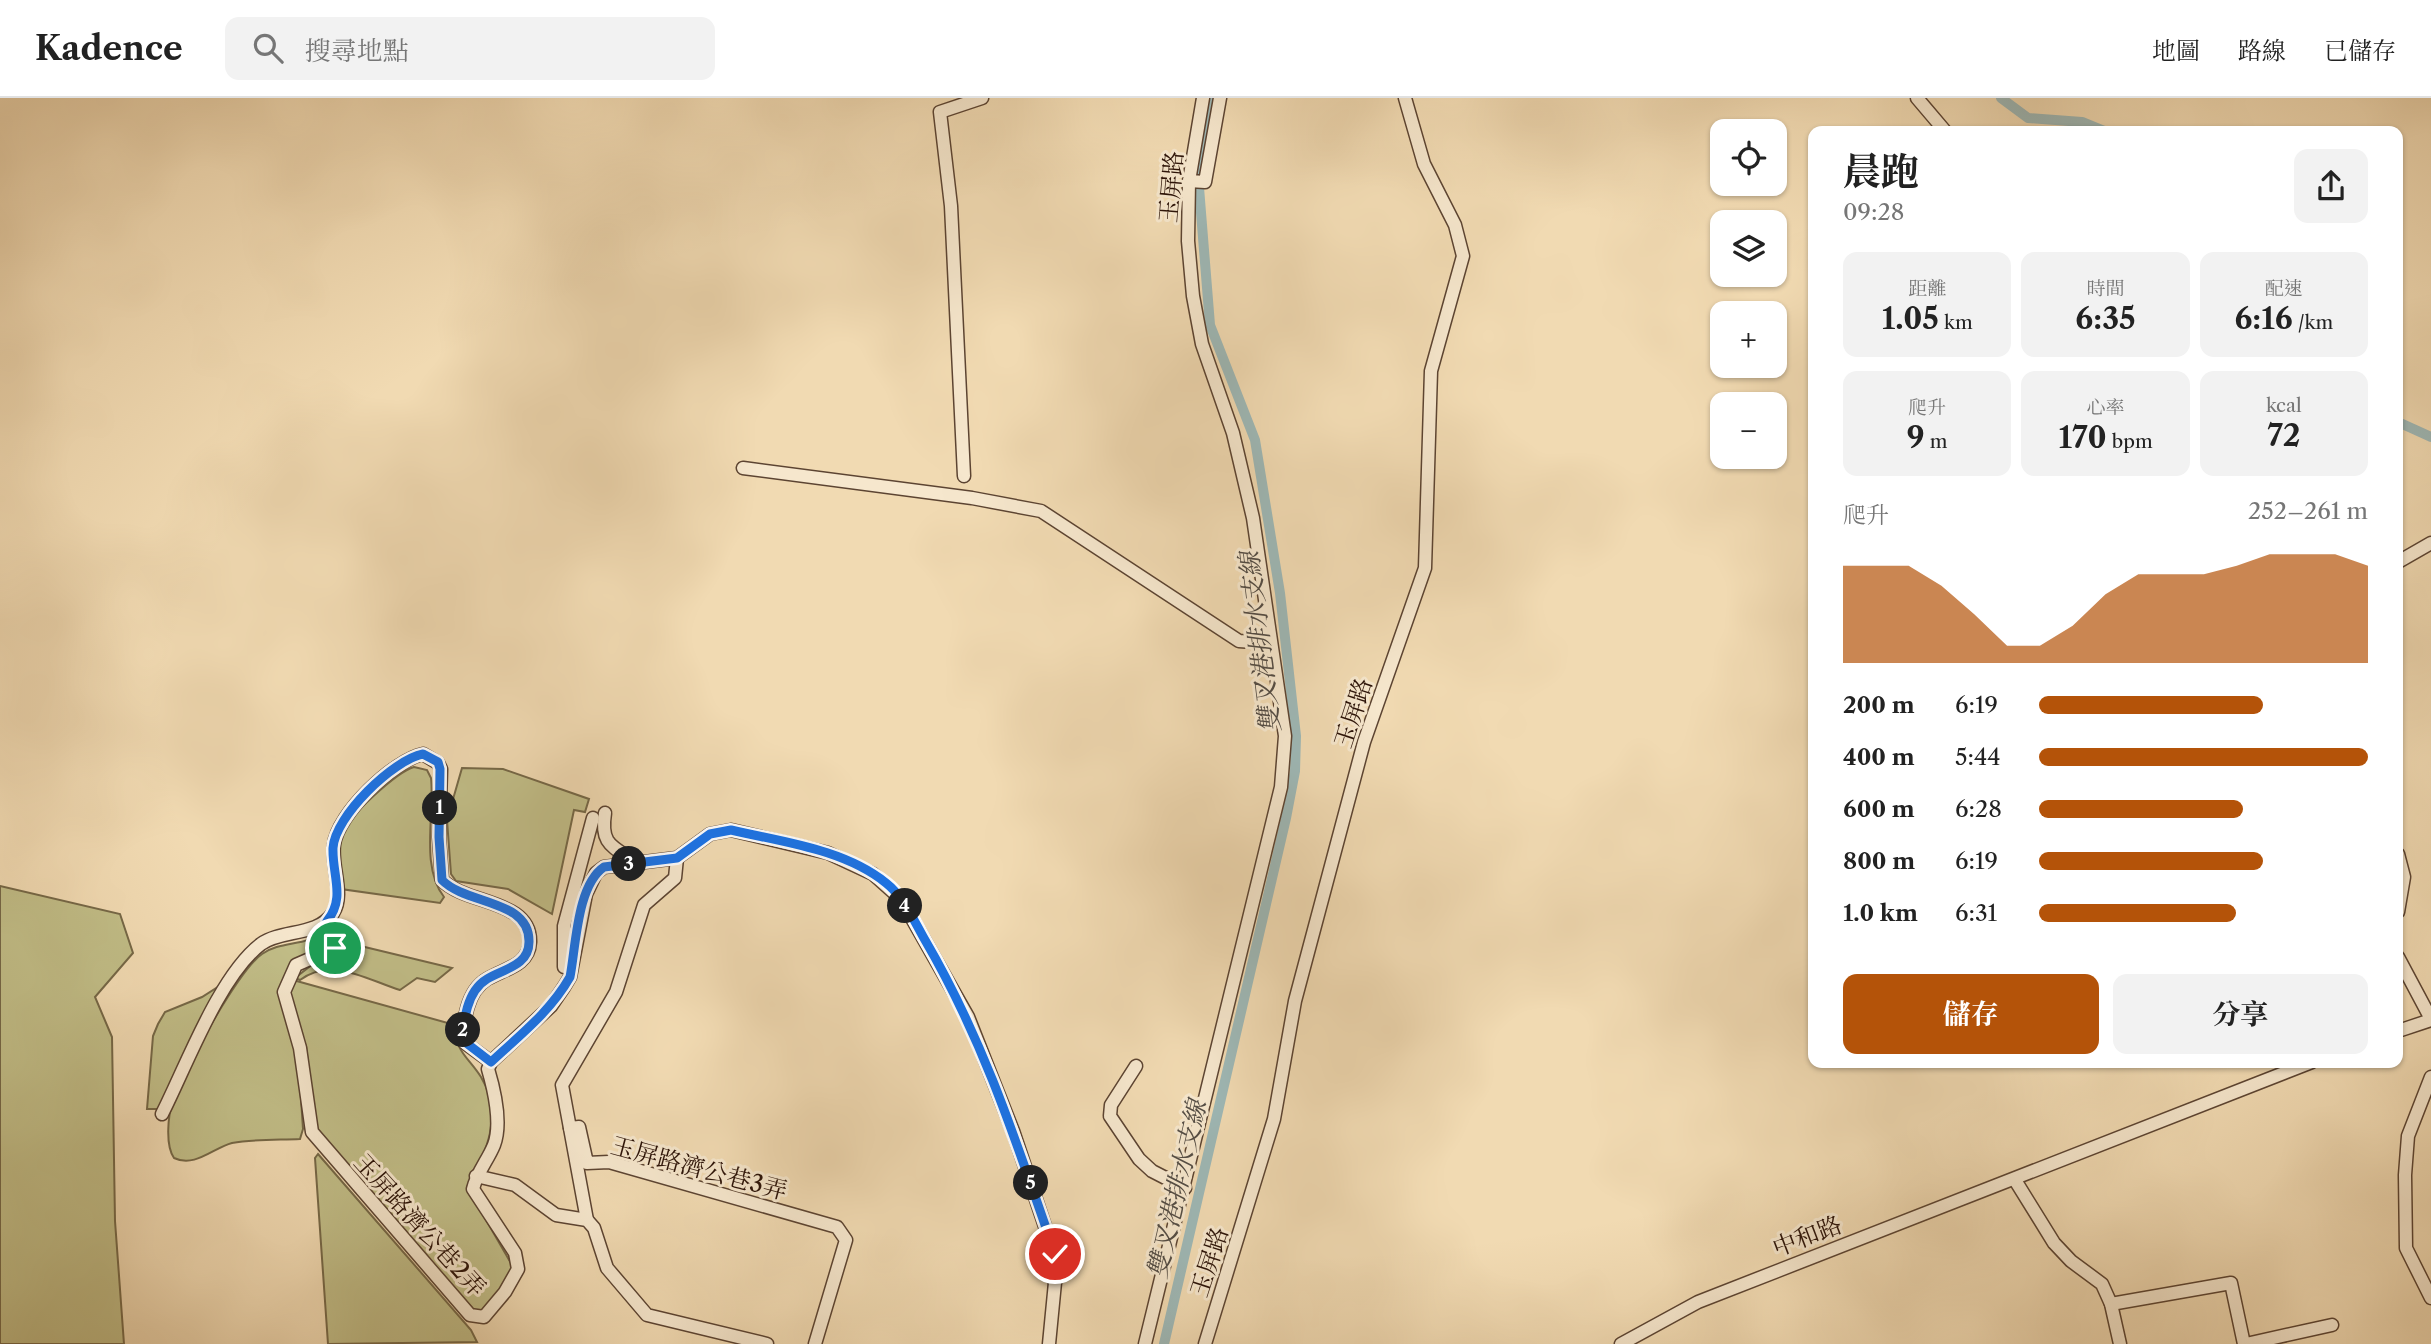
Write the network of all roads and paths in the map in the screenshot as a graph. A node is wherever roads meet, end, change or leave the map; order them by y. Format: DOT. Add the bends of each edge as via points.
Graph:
graph roads {
  1 [pos="982,98"];
  2 [pos="1220,98"];
  3 [pos="1405,98"];
  4 [pos="1917,98"];
  5 [pos="1201,99"];
  6 [pos="1941,126"];
  7 [pos="1189,181"];
  8 [pos="743,468"];
  9 [pos="964,475"];
  10 [pos="2431,542"];
  11 [pos="2403,559"];
  12 [pos="1268,632"];
  13 [pos="677,858"];
  14 [pos="637,863"];
  15 [pos="327,921"];
  16 [pos="2403,966"];
  17 [pos="551,1006"];
  18 [pos="2431,1019"];
  19 [pos="2403,1029"];
  20 [pos="491,1062"];
  21 [pos="1136,1066"];
  22 [pos="2297,1068"];
  23 [pos="2431,1077"];
  24 [pos="162,1114"];
  25 [pos="570,1128"];
  26 [pos="476,1176"];
  27 [pos="2015,1180"];
  28 [pos="1185,1188"];
  29 [pos="587,1220"];
  30 [pos="2431,1298"];
  31 [pos="2111,1304"];
  32 [pos="2332,1325"];
  33 [pos="766,1344"];
  34 [pos="815,1344"];
  35 [pos="1048,1344"];
  36 [pos="1145,1344"];
  37 [pos="1205,1344"];
  38 [pos="1620,1344"];
  39 [pos="2120,1344"];
  40 [pos="2245,1344"];
  1 -- 9 [label="street" via="940,113 951,206"];
  2 -- 7 [label="street" via="1205,182"];
  3 -- 37 [label="street, 玉屏路" via="1424,164 1455,225 1463,256 1431,371 1425,568 1364,741 1295,1001 1274,1119"];
  4 -- 6 [label="street"];
  5 -- 7 [label="street, 玉屏路"];
  7 -- 12 [label="street, 玉屏路" via="1193,296 1202,344 1233,433 1247,494"];
  8 -- 12 [label="street" via="1041,510 1240,641 1253,642"];
  10 -- 11 [label="street"];
  12 -- 28 [label="street, 玉屏路" via="1285,736 1281,787"];
  13 -- 14 [label="street"];
  13 -- 25 [label="street" via="676,878 644,905 617,992 562,1085"];
  13 -- 35 [label="street" via="710,834 731,830 828,853 894,889 972,1025 1051,1242 1057,1262"];
  14 -- 17 [label="street" via="611,864 596,873 582,909 570,977"];
  14 -- 17 [label="street" via="605,841 599,815 564,926 563,979"];
  15 -- 20 [label="street" via="338,899 334,839 347,814 398,763 423,754 431,757 440,769 442,880 457,893 509,909 528,930 526,956 486,979 475,991 463,1019 465,1042"];
  15 -- 24 [label="street" via="272,937 251,953 225,988"];
  15 -- 26 [label="street, 玉屏路濟公巷2弄" via="337,937 335,948 296,965 284,992 300,1048 312,1132 470,1315 484,1317 519,1269 514,1253 473,1189"];
  16 -- 18 [label="street"];
  17 -- 20 [label="street"];
  18 -- 19 [label="street"];
  20 -- 26 [label="street" via="495,1142"];
  21 -- 28 [label="street" via="1111,1105 1110,1116 1152,1171"];
  22 -- 27 [label="street, 中和路"];
  23 -- 30 [label="street" via="2408,1136 2405,1175 2406,1248"];
  25 -- 29 [label="street"];
  25 -- 34 [label="street, 玉屏路濟公巷3弄" via="579,1127 587,1163 609,1162 843,1232 846,1240"];
  26 -- 29 [label="street" via="515,1185 556,1215"];
  27 -- 31 [label="street" via="2054,1242 2102,1284"];
  27 -- 38 [label="street, 中和路" via="1698,1302"];
  28 -- 36 [label="street, 玉屏路"];
  29 -- 33 [label="street" via="607,1268 647,1315"];
  31 -- 39 [label="street"];
  31 -- 40 [label="street" via="2231,1283"];
  32 -- 40 [label="street"];
}
